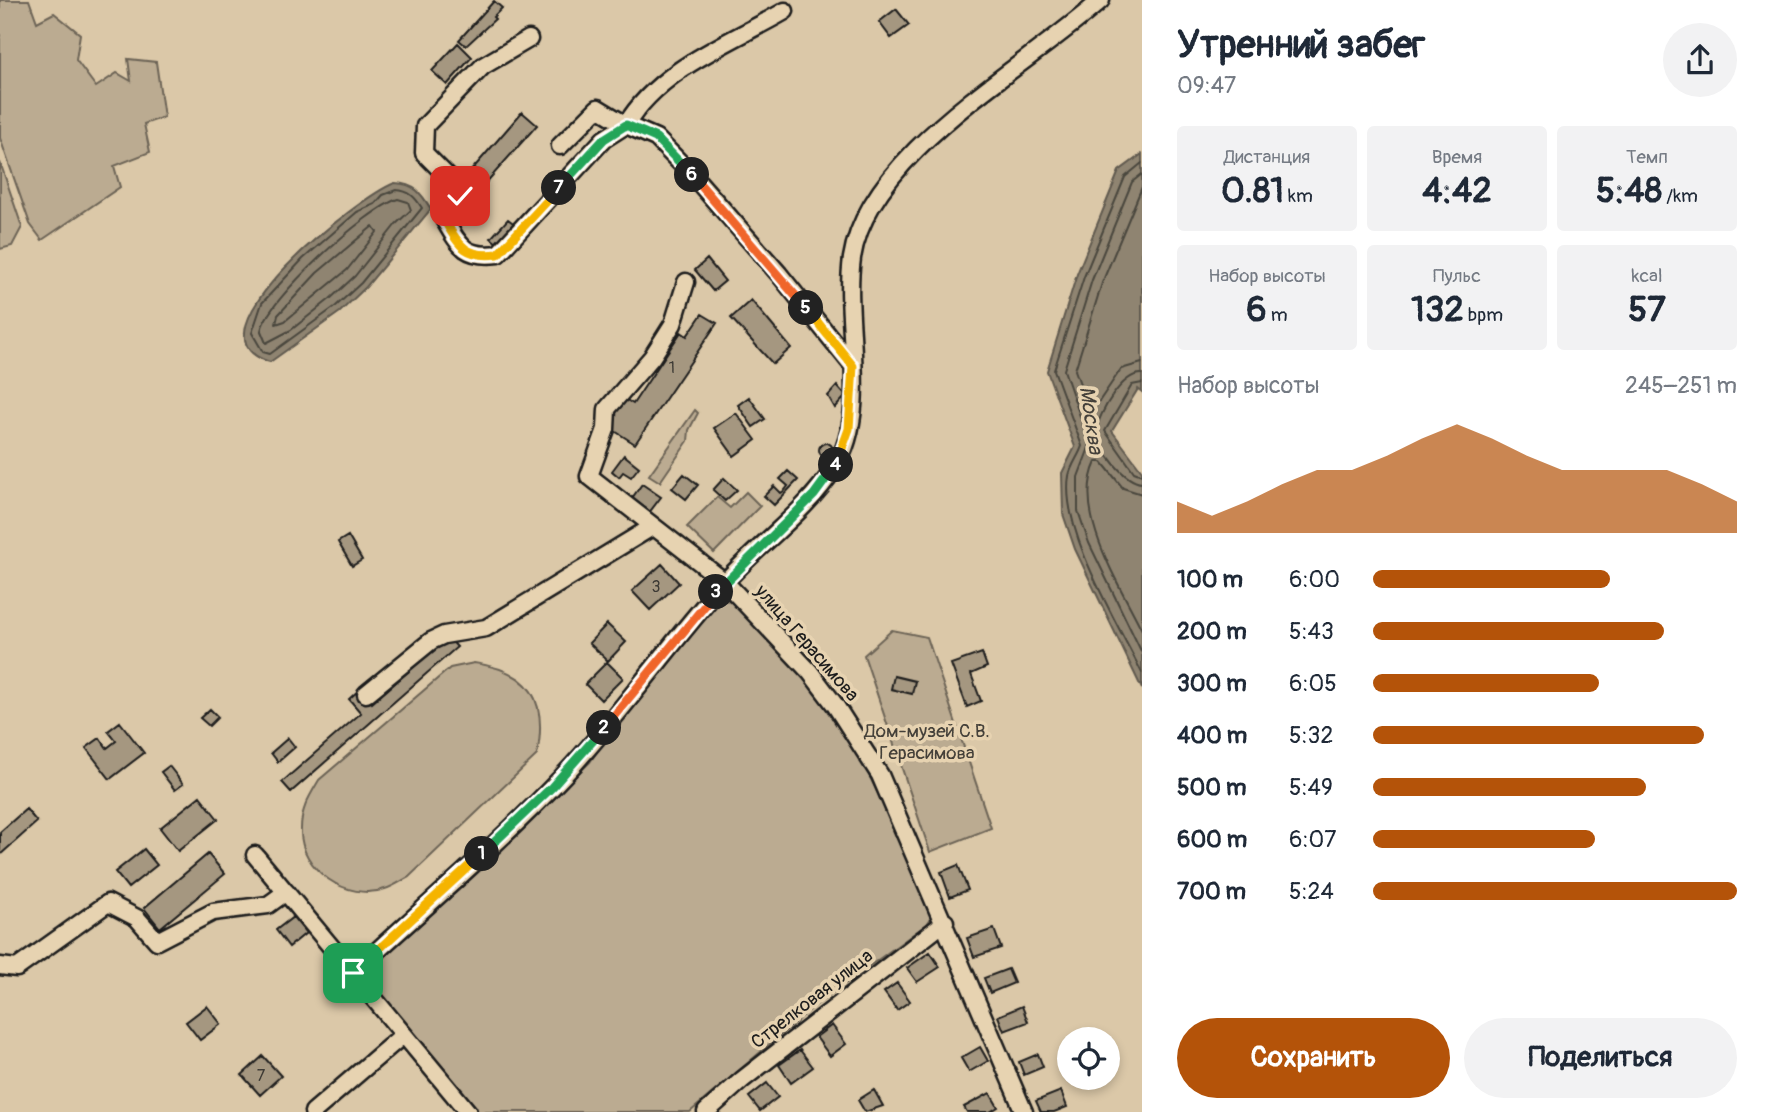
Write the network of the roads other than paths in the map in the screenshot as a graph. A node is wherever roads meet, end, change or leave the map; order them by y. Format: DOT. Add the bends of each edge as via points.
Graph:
graph roads {
  1 [pos="1101,0"];
  2 [pos="785,11"];
  3 [pos="529,39"];
  4 [pos="626,125"];
  5 [pos="560,146"];
  6 [pos="686,282"];
  7 [pos="853,366"];
  8 [pos="652,527"];
  9 [pos="725,582"];
  10 [pos="366,694"];
  11 [pos="255,855"];
  12 [pos="286,892"];
  13 [pos="945,922"];
  14 [pos="0,966"];
  15 [pos="353,973"];
  16 [pos="404,1035"];
  17 [pos="313,1112"];
  18 [pos="468,1112"];
  19 [pos="706,1112"];
  20 [pos="1024,1112"];
  1 -- 7 [label="street" via="941,126 866,212 852,261"];
  2 -- 4 [label="street" via="712,49 675,75 645,99"];
  3 -- 4 [label="street" via="483,66 425,125 424,153 453,182 460,196 445,221 460,247 480,257 498,254 604,139"];
  4 -- 5 [label="street" via="598,108"];
  4 -- 7 [label="street" via="656,138 696,179"];
  6 -- 8 [label="street" via="673,324 652,357 607,409 606,429 589,476"];
  7 -- 9 [label="street" via="849,429 834,468 814,495"];
  8 -- 9 [label="street"];
  8 -- 10 [label="street" via="486,628 431,641"];
  9 -- 13 [label="street, улица Герасимова" via="810,672 859,740 880,775"];
  9 -- 15 [label="street, улица Герасимова" via="565,774"];
  11 -- 12 [label="street"];
  12 -- 14 [label="street" via="268,905 213,912 157,941 137,918 108,902 17,968"];
  12 -- 15 [label="street"];
  13 -- 19 [label="street, Стрелковая улица"];
  13 -- 20 [label="street, улица Герасимова"];
  15 -- 16 [label="street"];
  16 -- 17 [label="street"];
  16 -- 18 [label="street"];
}
